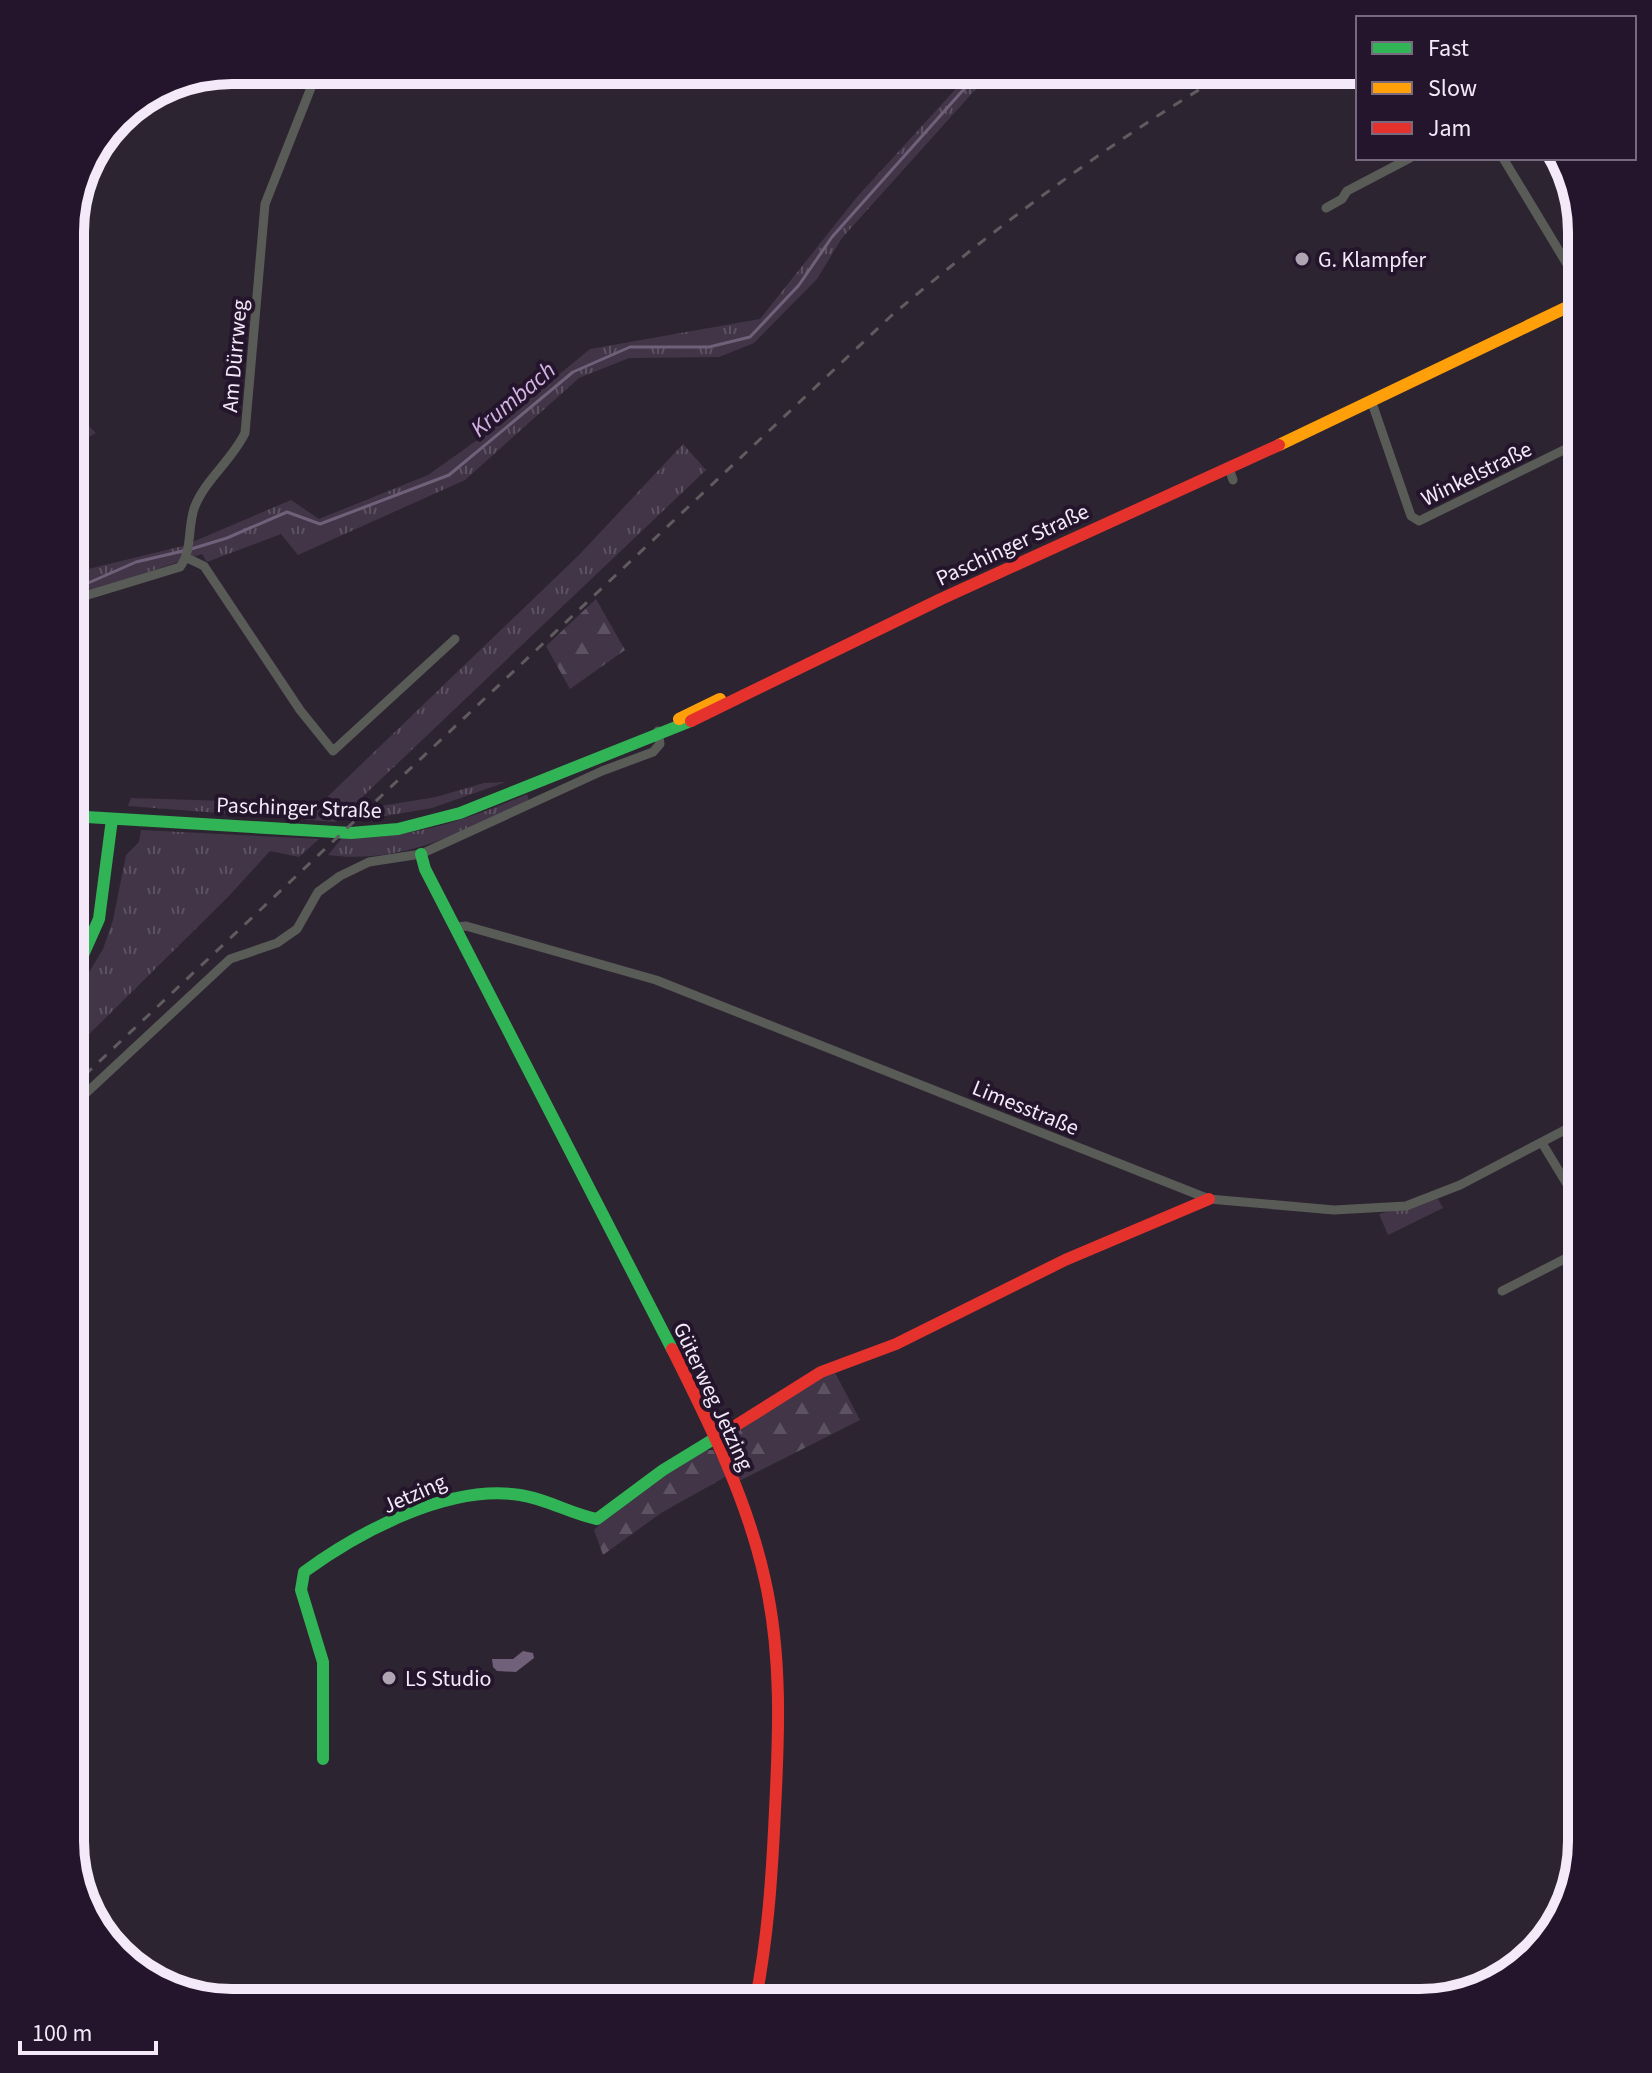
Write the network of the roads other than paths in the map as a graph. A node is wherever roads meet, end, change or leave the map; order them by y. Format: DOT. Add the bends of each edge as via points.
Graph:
graph roads {
  1 [pos="312,84"];
  2 [pos="1406,160"];
  3 [pos="1504,160"];
  4 [pos="1326,208"];
  5 [pos="1568,266"];
  6 [pos="1568,307"];
  7 [pos="1372,402"];
  8 [pos="1568,448"];
  9 [pos="187,558"];
  10 [pos="84,597"];
  11 [pos="455,639"];
  12 [pos="658,731"];
  13 [pos="84,817"];
  14 [pos="112,819"];
  15 [pos="421,854"];
  16 [pos="456,927"];
  17 [pos="84,953"];
  18 [pos="84,1095"];
  19 [pos="1568,1129"];
  20 [pos="1542,1143"];
  21 [pos="1568,1186"];
  22 [pos="1209,1199"];
  23 [pos="1568,1257"];
  24 [pos="1502,1291"];
  25 [pos="712,1438"];
  26 [pos="323,1759"];
  27 [pos="757,1989"];
  1 -- 9 [label="street, Am Dürrweg" via="265,204 245,433 196,503"];
  2 -- 4 [label="street"];
  3 -- 5 [label="street"];
  6 -- 7 [label="street, Paschinger Straße"];
  7 -- 8 [label="street, Winkelstraße" via="1411,516 1419,521"];
  7 -- 12 [label="street, Paschinger Straße" via="1331,428 1268,450 1231,474 695,710"];
  9 -- 10 [label="street" via="180,567"];
  9 -- 11 [label="street" via="204,566 333,751"];
  12 -- 14 [label="street, Paschinger Straße" via="460,813 398,829 327,832"];
  12 -- 15 [label="street" via="660,744 653,752"];
  13 -- 14 [label="street, Paschinger Straße"];
  14 -- 17 [label="street" via="99,919"];
  15 -- 16 [label="street, Güterweg Jetzing"];
  15 -- 18 [label="street" via="369,862 331,881 318,892 297,929 277,943 230,959"];
  16 -- 22 [label="street, Limesstraße" via="656,980"];
  16 -- 25 [label="street, Güterweg Jetzing" via="587,1178"];
  19 -- 20 [label="street, Limesstraße"];
  20 -- 21 [label="street"];
  20 -- 22 [label="street, Limesstraße" via="1430,1199 1392,1209 1334,1210"];
  22 -- 25 [label="street" via="1065,1260 896,1344 821,1372"];
  23 -- 24 [label="street"];
  25 -- 26 [label="street, Jetzing" via="597,1519 521,1495 466,1493 416,1511 304,1572 301,1590 324,1672"];
  25 -- 27 [label="street, Güterweg Jetzing" via="759,1554 778,1659 769,1917"];
}
